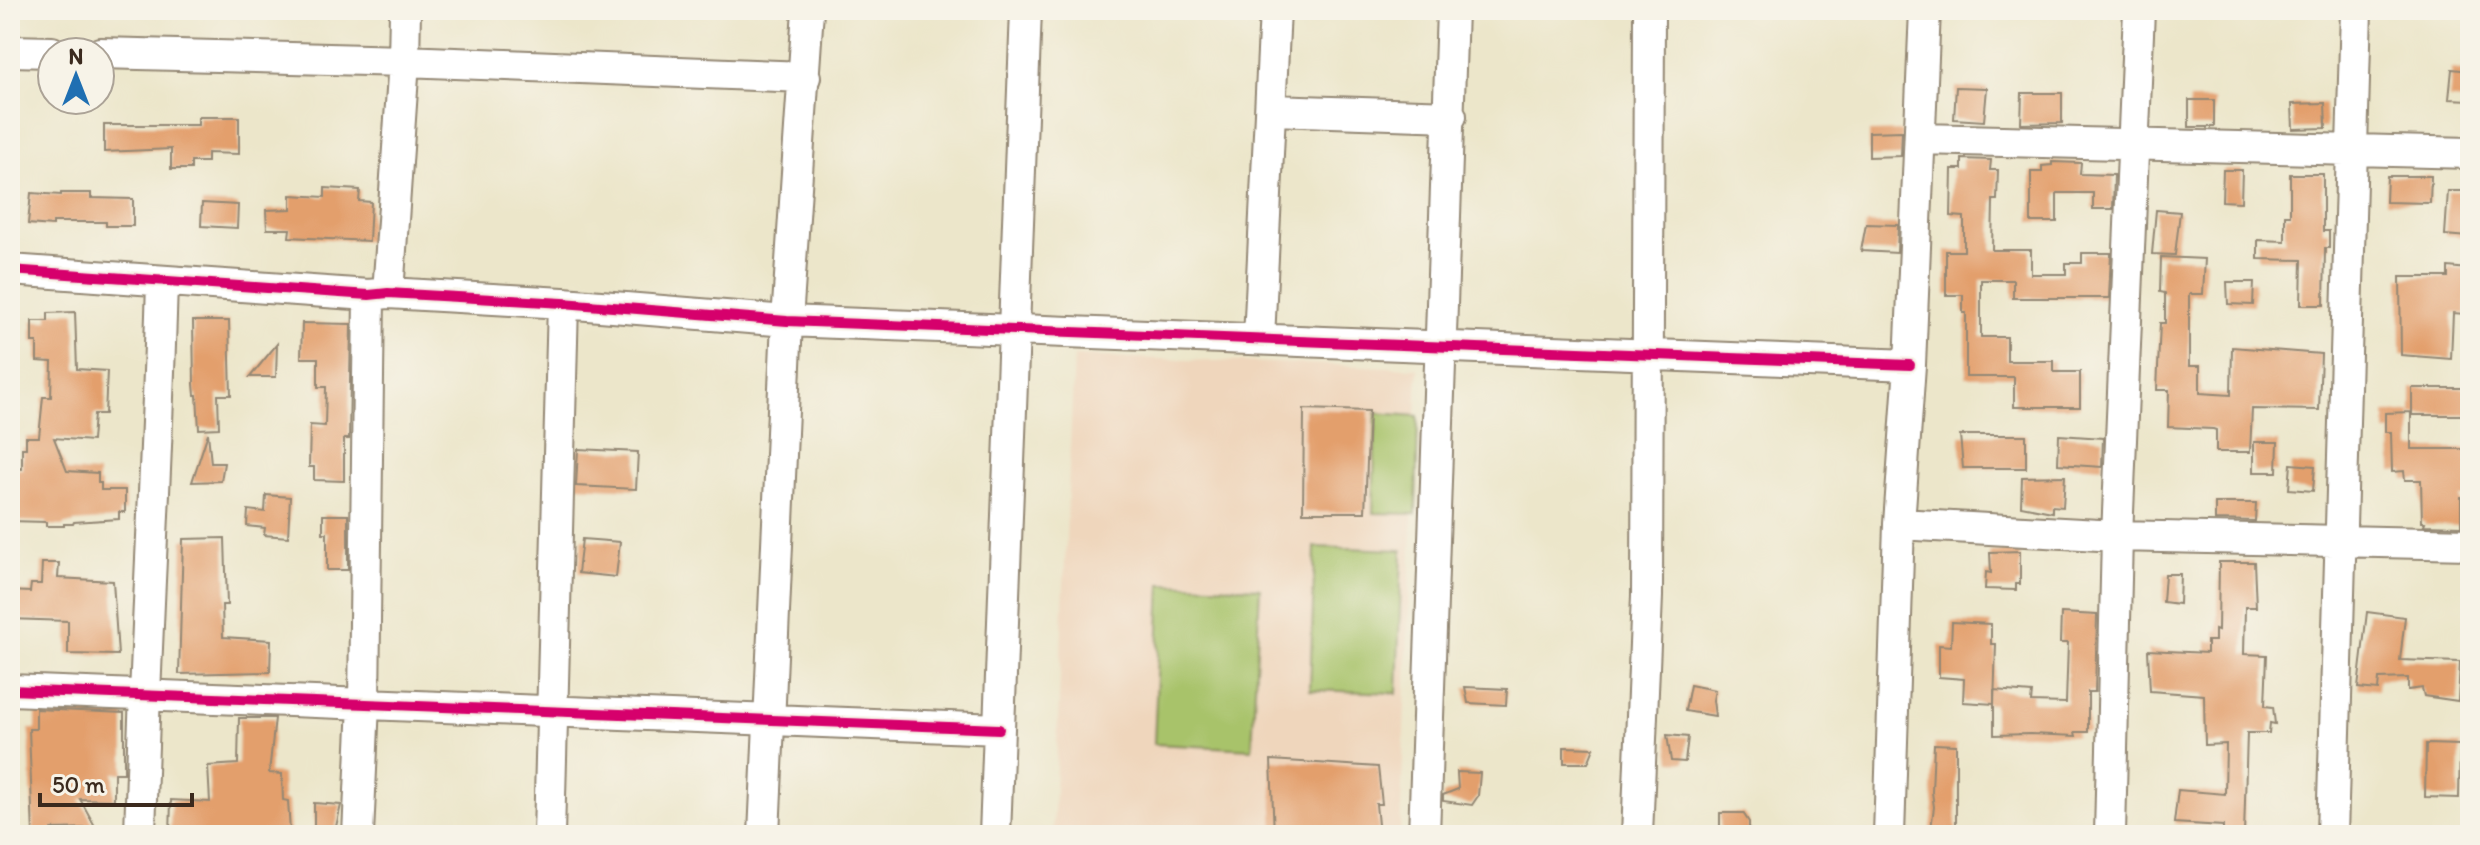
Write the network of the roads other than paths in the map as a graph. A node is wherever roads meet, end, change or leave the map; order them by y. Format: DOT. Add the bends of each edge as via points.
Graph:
graph roads {
  1 [pos="405,10"];
  2 [pos="808,10"];
  3 [pos="1026,10"];
  4 [pos="1275,10"];
  5 [pos="1452,10"];
  6 [pos="1649,10"];
  7 [pos="1925,10"];
  8 [pos="2139,10"];
  9 [pos="2356,10"];
  10 [pos="10,51"];
  11 [pos="36,52"];
  12 [pos="116,53"];
  13 [pos="404,61"];
  14 [pos="805,77"];
  15 [pos="1272,110"];
  16 [pos="1451,116"];
  17 [pos="1921,139"];
  18 [pos="2134,145"];
  19 [pos="2351,151"];
  20 [pos="2470,153"];
  21 [pos="10,270"];
  22 [pos="162,282"];
  23 [pos="379,294"];
  24 [pos="563,303"];
  25 [pos="787,321"];
  26 [pos="1014,329"];
  27 [pos="1259,339"];
  28 [pos="1439,346"];
  29 [pos="1649,354"];
  30 [pos="1910,365"];
  31 [pos="1899,524"];
  32 [pos="2117,536"];
  33 [pos="2341,542"];
  34 [pos="2470,544"];
  35 [pos="10,690"];
  36 [pos="143,696"];
  37 [pos="364,704"];
  38 [pos="554,712"];
  39 [pos="767,720"];
  40 [pos="999,729"];
  41 [pos="140,835"];
  42 [pos="358,835"];
  43 [pos="549,835"];
  44 [pos="764,835"];
  45 [pos="995,835"];
  46 [pos="1424,835"];
  47 [pos="1637,835"];
  48 [pos="1889,835"];
  49 [pos="2110,835"];
  50 [pos="2332,835"];
  1 -- 13 [label="street"];
  2 -- 14 [label="street"];
  3 -- 26 [label="street"];
  4 -- 15 [label="street"];
  5 -- 16 [label="street"];
  6 -- 29 [label="street"];
  7 -- 17 [label="street"];
  8 -- 18 [label="street"];
  9 -- 19 [label="street"];
  10 -- 11 [label="street"];
  12 -- 13 [label="street"];
  13 -- 14 [label="street"];
  13 -- 23 [label="street"];
  14 -- 25 [label="street"];
  15 -- 16 [label="street"];
  15 -- 27 [label="street"];
  16 -- 28 [label="street"];
  17 -- 18 [label="street"];
  17 -- 30 [label="street"];
  18 -- 19 [label="street"];
  18 -- 32 [label="street"];
  19 -- 20 [label="street"];
  19 -- 33 [label="street"];
  21 -- 22 [label="street"];
  22 -- 23 [label="street"];
  22 -- 36 [label="street"];
  23 -- 24 [label="street"];
  23 -- 37 [label="street"];
  24 -- 25 [label="street"];
  24 -- 38 [label="street"];
  25 -- 26 [label="street"];
  25 -- 39 [label="street"];
  26 -- 27 [label="street"];
  26 -- 40 [label="street"];
  27 -- 28 [label="street"];
  28 -- 29 [label="street"];
  28 -- 46 [label="street"];
  29 -- 30 [label="street"];
  29 -- 47 [label="street" via="1647,596"];
  30 -- 31 [label="street"];
  31 -- 32 [label="street"];
  31 -- 48 [label="street"];
  32 -- 33 [label="street"];
  32 -- 49 [label="street"];
  33 -- 34 [label="street"];
  33 -- 50 [label="street"];
  35 -- 36 [label="street"];
  36 -- 37 [label="street"];
  36 -- 41 [label="street"];
  37 -- 38 [label="street"];
  37 -- 42 [label="street"];
  38 -- 39 [label="street"];
  38 -- 43 [label="street"];
  39 -- 40 [label="street"];
  39 -- 44 [label="street"];
  40 -- 45 [label="street"];
}
